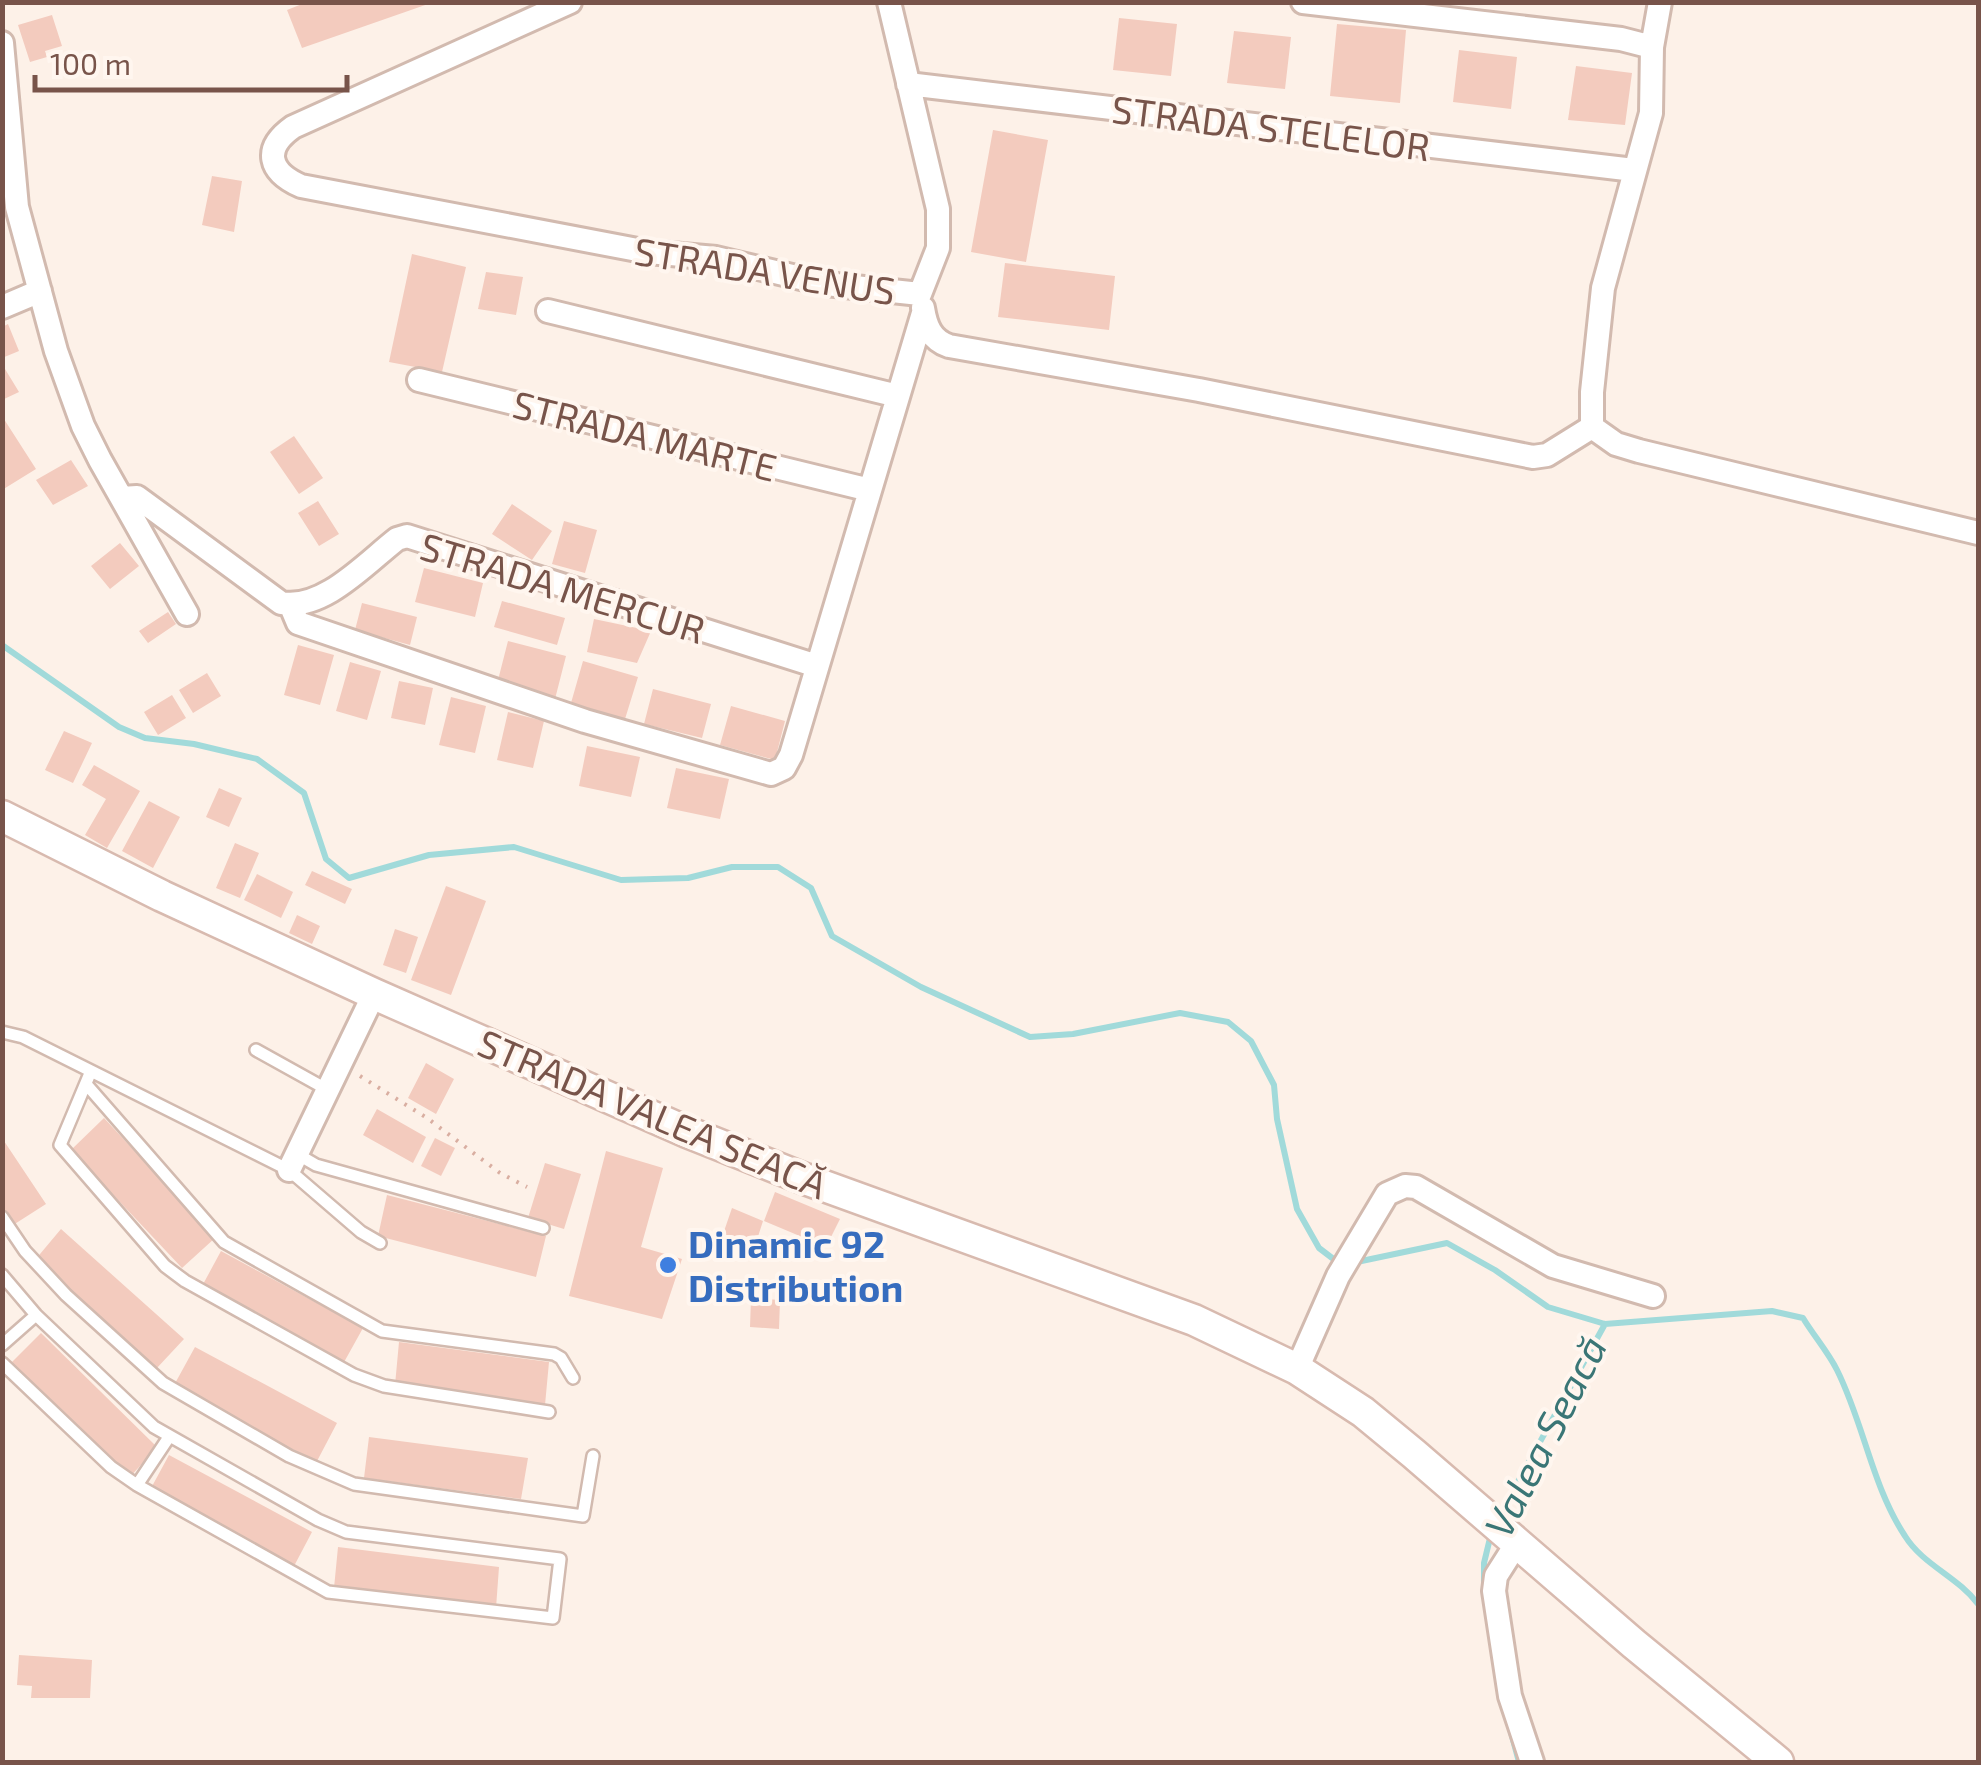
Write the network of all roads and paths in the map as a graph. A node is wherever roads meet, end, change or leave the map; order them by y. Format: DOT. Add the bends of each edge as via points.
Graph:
graph roads {
  1 [pos="570,2"];
  2 [pos="889,2"];
  3 [pos="1303,2"];
  4 [pos="1660,2"];
  5 [pos="2,43"];
  6 [pos="1652,47"];
  7 [pos="908,84"];
  8 [pos="1634,170"];
  9 [pos="40,291"];
  10 [pos="922,304"];
  11 [pos="2,307"];
  12 [pos="548,311"];
  13 [pos="419,380"];
  14 [pos="898,396"];
  15 [pos="1592,427"];
  16 [pos="870,490"];
  17 [pos="122,498"];
  18 [pos="1978,533"];
  19 [pos="290,604"];
  20 [pos="187,614"];
  21 [pos="817,666"];
  22 [pos="2,816"];
  23 [pos="374,994"];
  24 [pos="2,1032"];
  25 [pos="256,1050"];
  26 [pos="341,1063"];
  27 [pos="89,1078"];
  28 [pos="328,1090"];
  29 [pos="293,1162"];
  30 [pos="526,1187"];
  31 [pos="2,1217"];
  32 [pos="543,1228"];
  33 [pos="380,1244"];
  34 [pos="2,1275"];
  35 [pos="1653,1296"];
  36 [pos="36,1316"];
  37 [pos="2,1345"];
  38 [pos="2,1363"];
  39 [pos="1296,1368"];
  40 [pos="574,1378"];
  41 [pos="549,1412"];
  42 [pos="170,1437"];
  43 [pos="592,1456"];
  44 [pos="136,1485"];
  45 [pos="1513,1540"];
  46 [pos="1532,1762"];
  47 [pos="1778,1762"];
  1 -- 10 [label="street, STRADA VENUS" via="302,122 273,148 277,169 301,186 648,252 716,258"];
  2 -- 7 [label="street"];
  3 -- 6 [label="street"];
  4 -- 6 [label="street"];
  5 -- 9 [label="street" via="17,207"];
  6 -- 8 [label="street" via="1651,113"];
  7 -- 8 [label="street, STRADA STELELOR"];
  7 -- 10 [label="street" via="940,230"];
  8 -- 15 [label="street" via="1603,288"];
  9 -- 11 [label="street"];
  9 -- 17 [label="street" via="83,426"];
  10 -- 14 [label="street"];
  10 -- 15 [label="street, STRADA VENUS" via="930,333 949,346 1533,458"];
  12 -- 14 [label="street"];
  13 -- 16 [label="street, STRADA MARTE"];
  14 -- 16 [label="street"];
  15 -- 18 [label="street" via="1640,451"];
  16 -- 21 [label="street"];
  17 -- 19 [label="street" via="138,497 272,598"];
  17 -- 20 [label="street"];
  19 -- 21 [label="street, STRADA MERCUR" via="322,596 407,536"];
  19 -- 21 [label="street" via="292,618 322,632 585,721 771,774 790,755"];
  22 -- 23 [label="main road, STRADA VALEA SEACĂ"];
  23 -- 26 [label="street"];
  23 -- 39 [label="main road, STRADA VALEA SEACĂ" via="804,1180 1194,1320"];
  24 -- 27 [label="lane" via="24,1037"];
  25 -- 28 [label="lane"];
  26 -- 28 [label="street"];
  26 -- 30 [label="path"];
  27 -- 29 [label="lane"];
  27 -- 40 [label="lane" via="224,1242 382,1331 554,1354"];
  27 -- 41 [label="lane" via="60,1145 175,1274 354,1376"];
  28 -- 29 [label="street"];
  29 -- 32 [label="lane"];
  29 -- 33 [label="lane"];
  31 -- 43 [label="lane" via="66,1295 163,1383 288,1456 354,1484 583,1516"];
  34 -- 36 [label="lane"];
  35 -- 39 [label="street" via="1553,1266 1406,1186 1387,1194 1351,1251"];
  36 -- 37 [label="lane"];
  36 -- 42 [label="lane"];
  38 -- 44 [label="lane"];
  39 -- 45 [label="main road, STRADA VALEA SEACĂ" via="1363,1412"];
  42 -- 44 [label="lane"];
  42 -- 44 [label="lane" via="346,1532 560,1559 553,1618 328,1592"];
  45 -- 46 [label="street" via="1494,1591 1510,1696"];
  45 -- 47 [label="main road, STRADA VALEA SEACĂ"];
}
